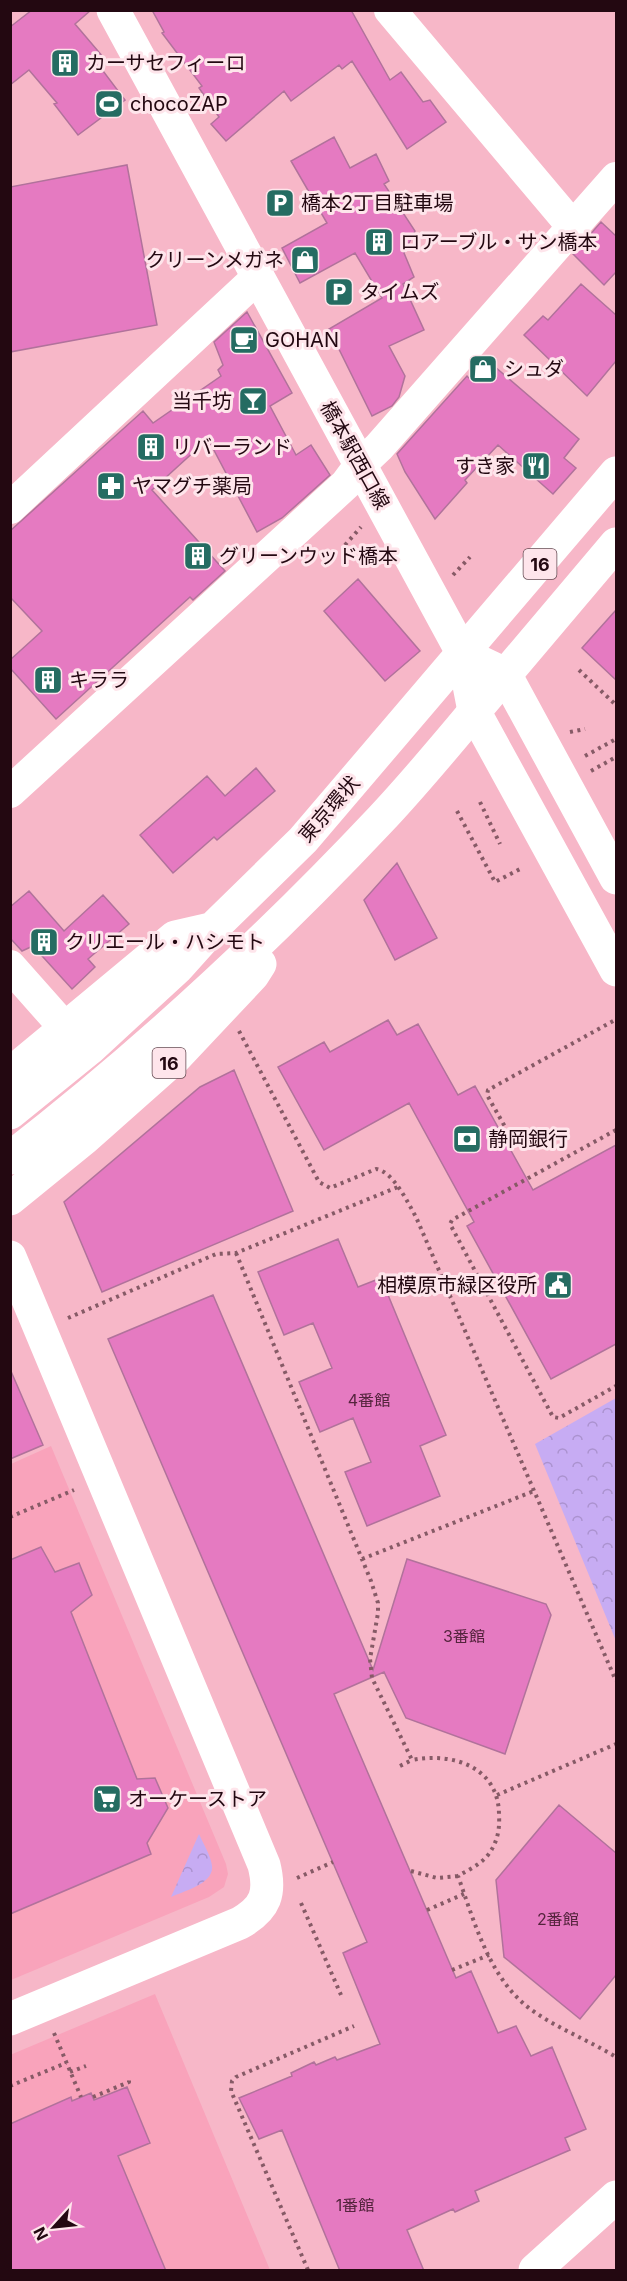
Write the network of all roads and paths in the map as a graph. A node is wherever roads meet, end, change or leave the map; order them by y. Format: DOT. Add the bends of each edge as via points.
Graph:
graph roads {
  1 [pos="113,10"];
  2 [pos="390,10"];
  3 [pos="616,178"];
  4 [pos="573,227"];
  5 [pos="258,277"];
  6 [pos="360,465"];
  7 [pos="616,473"];
  8 [pos="10,508"];
  9 [pos="365,522"];
  10 [pos="616,544"];
  11 [pos="345,545"];
  12 [pos="470,557"];
  13 [pos="453,575"];
  14 [pos="463,654"];
  15 [pos="579,670"];
  16 [pos="505,674"];
  17 [pos="616,705"];
  18 [pos="474,711"];
  19 [pos="585,729"];
  20 [pos="563,734"];
  21 [pos="616,739"];
  22 [pos="585,756"];
  23 [pos="616,757"];
  24 [pos="585,774"];
  25 [pos="10,792"];
  26 [pos="480,801"];
  27 [pos="457,811"];
  28 [pos="500,844"];
  29 [pos="522,868"];
  30 [pos="616,878"];
  31 [pos="300,902"];
  32 [pos="213,928"];
  33 [pos="10,966"];
  34 [pos="616,970"];
  35 [pos="615,1020"];
  36 [pos="235,1023"];
  37 [pos="65,1028"];
  38 [pos="10,1074"];
  39 [pos="10,1113"];
  40 [pos="616,1130"];
  41 [pos="508,1132"];
  42 [pos="10,1158"];
  43 [pos="398,1186"];
  44 [pos="10,1199"];
  45 [pos="236,1253"];
  46 [pos="10,1257"];
  47 [pos="66,1319"];
  48 [pos="616,1386"];
  49 [pos="78,1489"];
  50 [pos="534,1491"];
  51 [pos="10,1516"];
  52 [pos="362,1559"];
  53 [pos="616,1681"];
  54 [pos="616,1744"];
  55 [pos="412,1760"];
  56 [pos="400,1766"];
  57 [pos="497,1795"];
  58 [pos="333,1862"];
  59 [pos="411,1871"];
  60 [pos="458,1876"];
  61 [pos="297,1879"];
  62 [pos="464,1894"];
  63 [pos="302,1903"];
  64 [pos="427,1910"];
  65 [pos="489,1955"];
  66 [pos="452,1970"];
  67 [pos="341,1995"];
  68 [pos="10,2019"];
  69 [pos="354,2026"];
  70 [pos="54,2032"];
  71 [pos="616,2057"];
  72 [pos="66,2063"];
  73 [pos="86,2066"];
  74 [pos="70,2072"];
  75 [pos="129,2079"];
  76 [pos="10,2086"];
  77 [pos="81,2097"];
  78 [pos="93,2097"];
  79 [pos="616,2197"];
  80 [pos="308,2271"];
  81 [pos="535,2271"];
  1 -- 5 [label="main road, 橋本駅西口線"];
  2 -- 4 [label="street"];
  3 -- 4 [label="street"];
  4 -- 6 [label="street"];
  5 -- 6 [label="main road, 橋本駅西口線"];
  5 -- 8 [label="street"];
  6 -- 14 [label="main road, 橋本駅西口線"];
  6 -- 25 [label="street" via="346,484"];
  7 -- 14 [label="main road, 東京環状 / 16"];
  9 -- 11 [label="path"];
  10 -- 16 [label="main road, 16"];
  12 -- 13 [label="path"];
  14 -- 16 [label="main road"];
  14 -- 18 [label="main road, 橋本駅西口線"];
  14 -- 32 [label="main road, 東京環状 / 16" via="303,840"];
  15 -- 17 [label="path"];
  16 -- 18 [label="main road, 16"];
  16 -- 30 [label="main road"];
  18 -- 31 [label="main road, 16" via="382,818"];
  18 -- 34 [label="main road, 橋本駅西口線"];
  19 -- 20 [label="path"];
  21 -- 22 [label="path"];
  23 -- 24 [label="path"];
  26 -- 28 [label="path"];
  27 -- 29 [label="path" via="495,882"];
  31 -- 42 [label="main road, 16" via="115,1072"];
  31 -- 44 [label="main road, 16" via="253,975 174,1059"];
  32 -- 37 [label="main road, 16" via="175,938"];
  32 -- 39 [label="main road, 東京環状 / 16" via="178,967 89,1050"];
  33 -- 37 [label="street"];
  35 -- 41 [label="path" via="488,1090 487,1095"];
  36 -- 43 [label="path" via="319,1182 330,1188 376,1169 386,1172"];
  37 -- 38 [label="main road, 16"];
  40 -- 48 [label="path" via="450,1224 553,1417 558,1418"];
  43 -- 45 [label="path"];
  43 -- 50 [label="path" via="416,1217"];
  45 -- 47 [label="path" via="216,1254"];
  45 -- 52 [label="path"];
  46 -- 68 [label="main road" via="268,1880 264,1902 240,1923"];
  49 -- 51 [label="path"];
  50 -- 52 [label="path"];
  50 -- 53 [label="path"];
  52 -- 55 [label="path" via="378,1603 370,1659 372,1678"];
  54 -- 57 [label="path"];
  55 -- 56 [label="path"];
  55 -- 57 [label="path" via="456,1760 483,1775"];
  57 -- 60 [label="path" via="496,1839 481,1862"];
  58 -- 61 [label="path"];
  59 -- 60 [label="path" via="437,1878"];
  60 -- 62 [label="path"];
  62 -- 64 [label="path"];
  62 -- 65 [label="path"];
  63 -- 67 [label="path"];
  65 -- 66 [label="path"];
  65 -- 71 [label="path" via="509,1989 535,2013"];
  69 -- 80 [label="path" via="236,2077 231,2086"];
  70 -- 72 [label="path"];
  72 -- 74 [label="path"];
  72 -- 76 [label="path"];
  73 -- 74 [label="path"];
  74 -- 77 [label="path"];
  75 -- 78 [label="path"];
  79 -- 81 [label="main road"];
}
